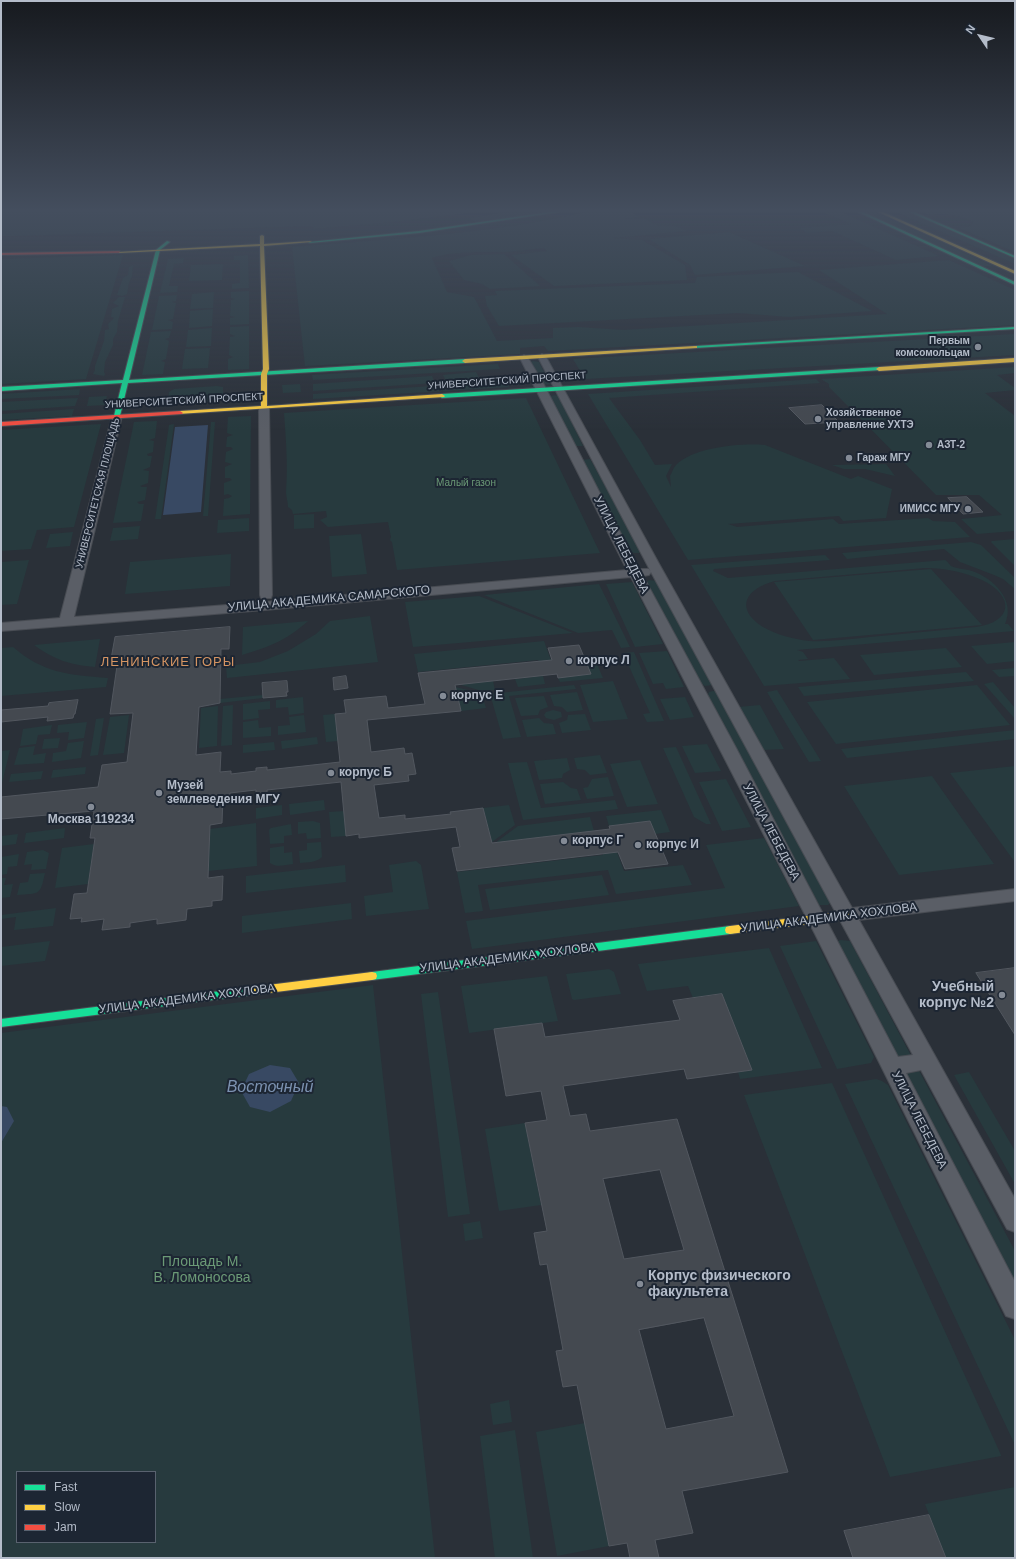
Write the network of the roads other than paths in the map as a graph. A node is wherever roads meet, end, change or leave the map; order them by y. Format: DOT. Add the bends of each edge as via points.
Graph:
graph roads {
  1 [pos="149,285"];
  2 [pos="263,285"];
  3 [pos="1015,328"];
  4 [pos="542,357"];
  5 [pos="524,358"];
  6 [pos="1015,360"];
  7 [pos="264,374"];
  8 [pos="126,382"];
  9 [pos="1,389"];
  10 [pos="559,389"];
  11 [pos="542,390"];
  12 [pos="264,407"];
  13 [pos="117,416"];
  14 [pos="1,424"];
  15 [pos="591,450"];
  16 [pos="572,451"];
  17 [pos="655,566"];
  18 [pos="633,568"];
  19 [pos="266,595"];
  20 [pos="67,617"];
  21 [pos="1,618"];
  22 [pos="1,627"];
  23 [pos="722,687"];
  24 [pos="697,690"];
  25 [pos="1015,895"];
  26 [pos="847,915"];
  27 [pos="817,919"];
  28 [pos="1,1023"];
  29 [pos="927,1060"];
  30 [pos="892,1066"];
  31 [pos="1015,1221"];
  32 [pos="1015,1307"];
  1 -- 8 [label="main road, УНИВЕРСИТЕТСКАЯ ПЛОЩАДЬ"];
  2 -- 7 [label="main road" via="266,369"];
  3 -- 4 [label="main road, УНИВЕРСИТЕТСКИЙ ПРОСПЕКТ"];
  4 -- 5 [label="main road, УНИВЕРСИТЕТСКИЙ ПРОСПЕКТ"];
  4 -- 10 [label="street, УЛИЦА ЛЕБЕДЕВА"];
  5 -- 7 [label="main road, УНИВЕРСИТЕТСКИЙ ПРОСПЕКТ"];
  5 -- 11 [label="street, УЛИЦА ЛЕБЕДЕВА"];
  6 -- 10 [label="main road, УНИВЕРСИТЕТСКИЙ ПРОСПЕКТ"];
  7 -- 8 [label="main road, УНИВЕРСИТЕТСКИЙ ПРОСПЕКТ"];
  7 -- 12 [label="main road"];
  8 -- 9 [label="main road, УНИВЕРСИТЕТСКИЙ ПРОСПЕКТ"];
  8 -- 13 [label="main road, УНИВЕРСИТЕТСКАЯ ПЛОЩАДЬ"];
  10 -- 11 [label="main road, УНИВЕРСИТЕТСКИЙ ПРОСПЕКТ"];
  10 -- 15 [label="street, УЛИЦА ЛЕБЕДЕВА"];
  11 -- 12 [label="main road, УНИВЕРСИТЕТСКИЙ ПРОСПЕКТ"];
  11 -- 16 [label="street, УЛИЦА ЛЕБЕДЕВА"];
  12 -- 13 [label="main road, УНИВЕРСИТЕТСКИЙ ПРОСПЕКТ"];
  12 -- 19 [label="street"];
  13 -- 14 [label="main road, УНИВЕРСИТЕТСКИЙ ПРОСПЕКТ"];
  13 -- 20 [label="street, УНИВЕРСИТЕТСКАЯ ПЛОЩАДЬ"];
  15 -- 16 [label="street" via="582,453"];
  15 -- 17 [label="street, УЛИЦА ЛЕБЕДЕВА"];
  16 -- 18 [label="street, УЛИЦА ЛЕБЕДЕВА"];
  17 -- 18 [label="street, УЛИЦА АКАДЕМИКА САМАРСКОГО"];
  17 -- 23 [label="street, УЛИЦА ЛЕБЕДЕВА"];
  18 -- 19 [label="street, УЛИЦА АКАДЕМИКА САМАРСКОГО"];
  18 -- 20 [label="street, УЛИЦА АКАДЕМИКА САМАРСКОГО"];
  18 -- 24 [label="street, УЛИЦА ЛЕБЕДЕВА"];
  19 -- 20 [label="street, УЛИЦА АКАДЕМИКА САМАРСКОГО"];
  20 -- 21 [label="street, УЛИЦА АКАДЕМИКА САМАРСКОГО"];
  20 -- 22 [label="street, УЛИЦА АКАДЕМИКА САМАРСКОГО"];
  23 -- 24 [label="street"];
  23 -- 26 [label="street, УЛИЦА ЛЕБЕДЕВА"];
  24 -- 27 [label="street, УЛИЦА ЛЕБЕДЕВА"];
  25 -- 26 [label="street, УЛИЦА АКАДЕМИКА ХОХЛОВА"];
  26 -- 27 [label="main road, УЛИЦА АКАДЕМИКА ХОХЛОВА"];
  26 -- 29 [label="street, УЛИЦА ЛЕБЕДЕВА"];
  27 -- 28 [label="main road, УЛИЦА АКАДЕМИКА ХОХЛОВА"];
  27 -- 30 [label="street, УЛИЦА ЛЕБЕДЕВА"];
  29 -- 30 [label="street"];
  29 -- 31 [label="street, УЛИЦА ЛЕБЕДЕВА"];
  30 -- 32 [label="street, УЛИЦА ЛЕБЕДЕВА"];
}
